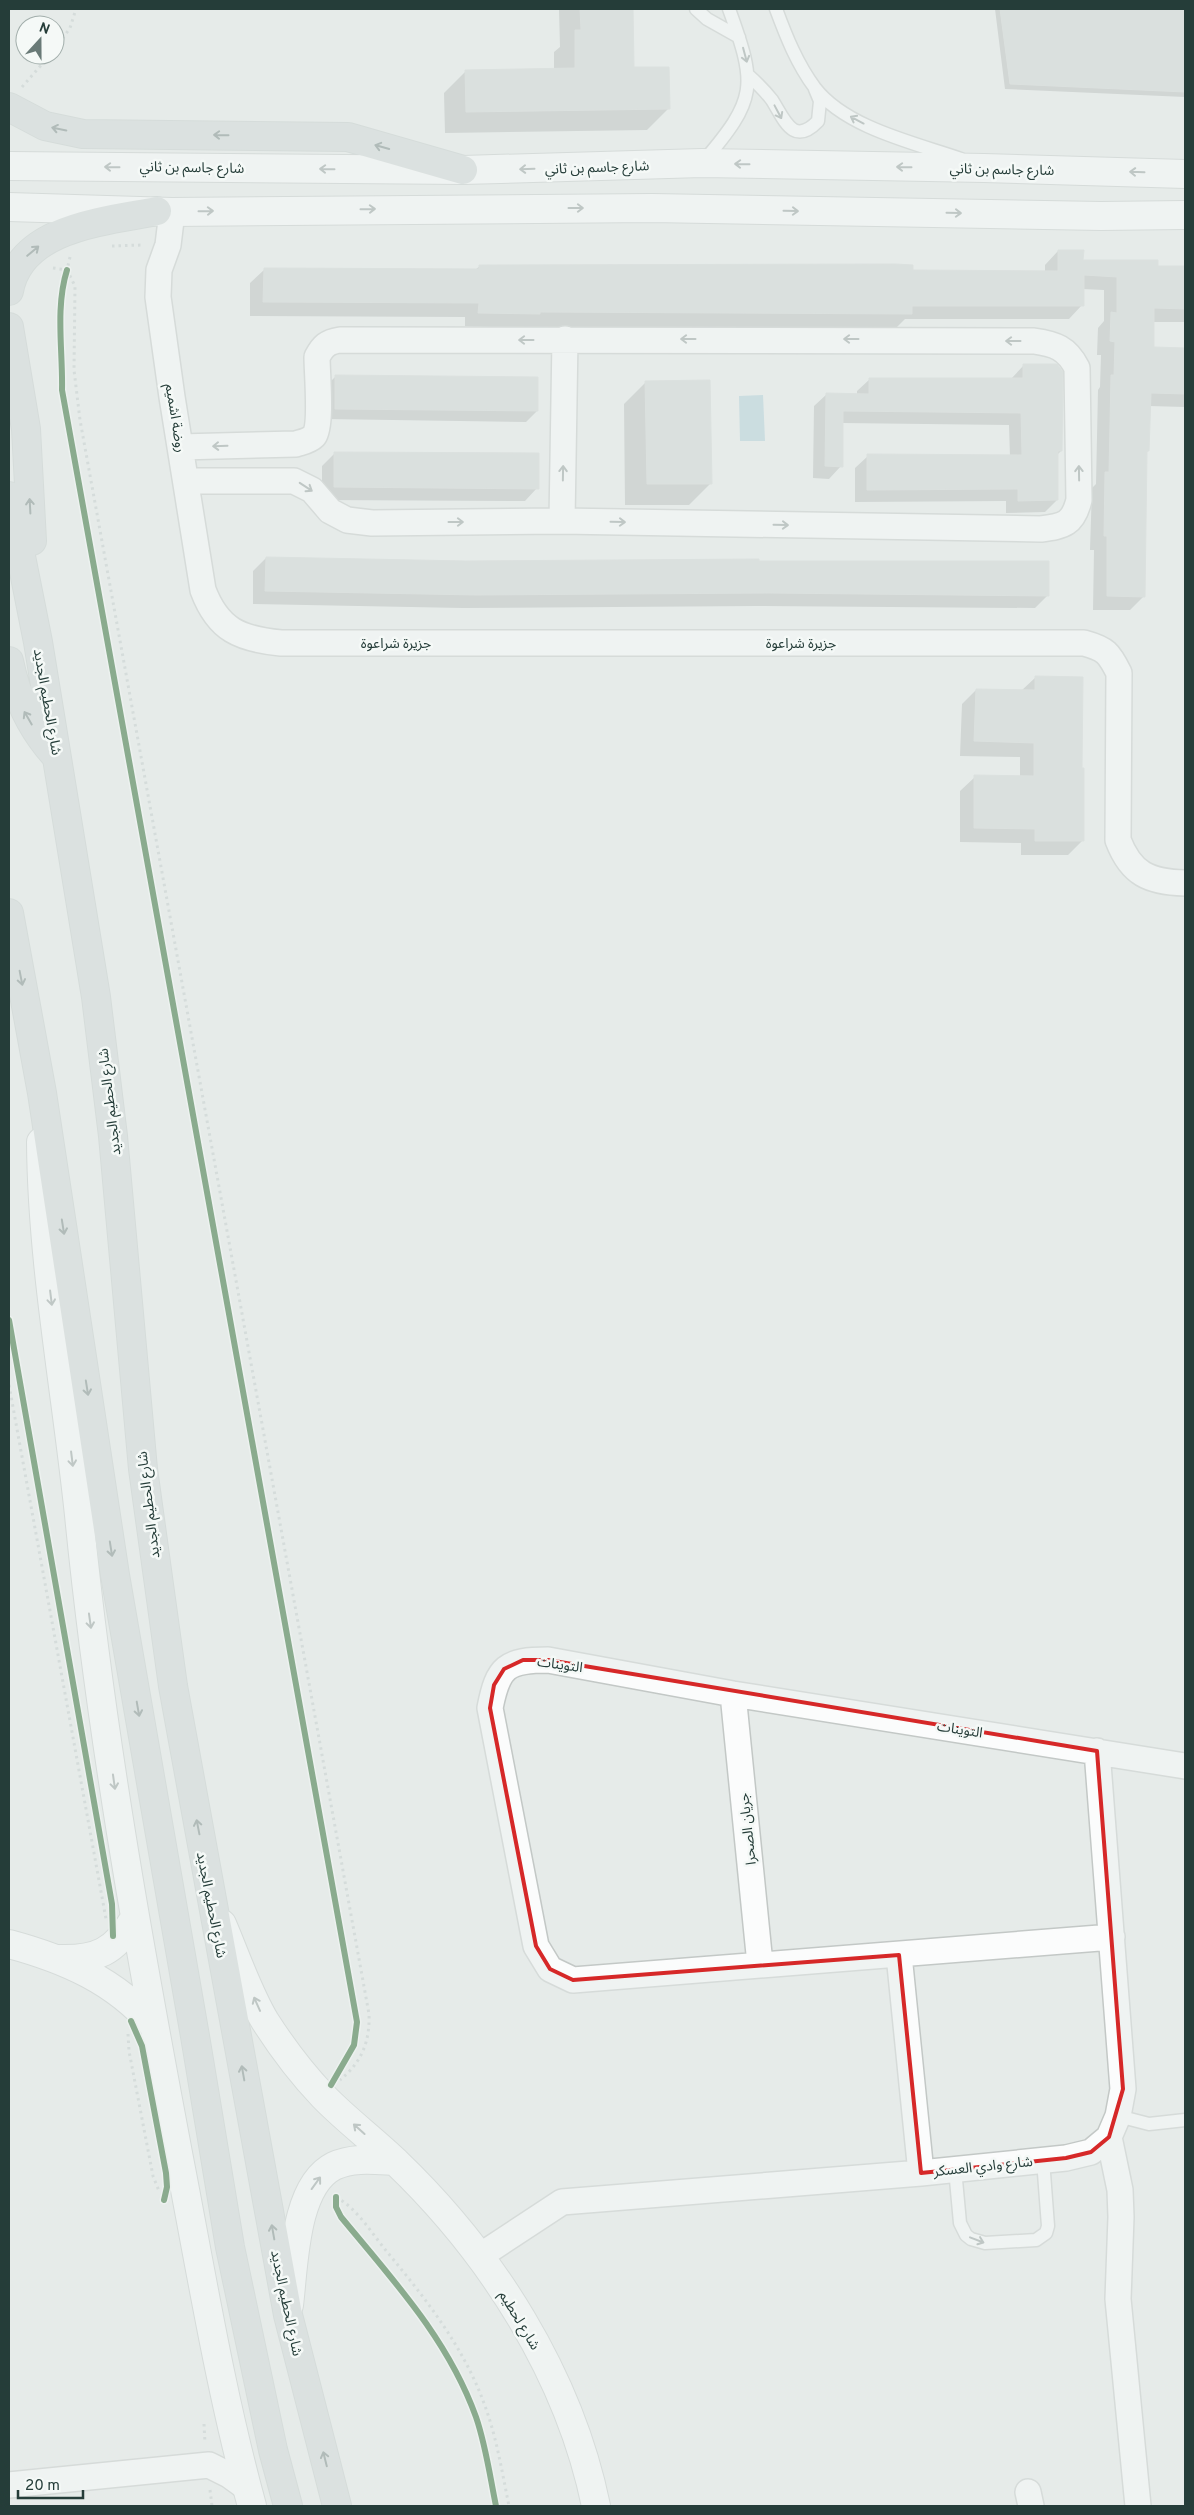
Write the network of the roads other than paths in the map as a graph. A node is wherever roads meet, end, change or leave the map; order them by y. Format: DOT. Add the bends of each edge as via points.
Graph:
graph roads {
  1 [pos="696,9"];
  2 [pos="729,9"];
  3 [pos="776,9"];
  4 [pos="739,37"];
  5 [pos="748,75"];
  6 [pos="815,88"];
  7 [pos="14,99"];
  8 [pos="702,164"];
  9 [pos="9,166"];
  10 [pos="984,168"];
  11 [pos="463,170"];
  12 [pos="1185,174"];
  13 [pos="9,208"];
  14 [pos="165,211"];
  15 [pos="1185,215"];
  16 [pos="9,291"];
  17 [pos="9,327"];
  18 [pos="565,340"];
  19 [pos="180,447"];
  20 [pos="186,481"];
  21 [pos="9,496"];
  22 [pos="562,521"];
  23 [pos="219,621"];
  24 [pos="38,642"];
  25 [pos="9,661"];
  26 [pos="57,757"];
  27 [pos="1185,882"];
  28 [pos="9,913"];
  29 [pos="42,1092"];
  30 [pos="733,1694"];
  31 [pos="1097,1751"];
  32 [pos="1185,1766"];
  33 [pos="212,1903"];
  34 [pos="117,1919"];
  35 [pos="1112,1937"];
  36 [pos="9,1944"];
  37 [pos="899,1955"];
  38 [pos="60,1959"];
  39 [pos="760,1964"];
  40 [pos="142,2027"];
  41 [pos="1185,2120"];
  42 [pos="1113,2126"];
  43 [pos="1042,2160"];
  44 [pos="396,2161"];
  45 [pos="956,2169"];
  46 [pos="921,2173"];
  47 [pos="480,2256"];
  48 [pos="288,2314"];
  49 [pos="234,2430"];
  50 [pos="210,2474"];
  51 [pos="9,2485"];
  52 [pos="249,2497"];
  53 [pos="288,2506"];
  54 [pos="337,2506"];
  55 [pos="596,2506"];
  56 [pos="1138,2506"];
  1 -- 4 [label="lane"];
  2 -- 4 [label="lane"];
  3 -- 6 [label="lane" via="787,39"];
  4 -- 5 [label="lane, one-way"];
  5 -- 6 [label="lane, one-way" via="766,93 783,122 801,132 811,129 818,121 821,111"];
  5 -- 8 [label="lane" via="739,116"];
  10 -- 6 [label="lane, one-way" via="868,126 833,106"];
  11 -- 7 [label="main road, one-way" via="348,137 83,134 45,126"];
  10 -- 8 [label="street, شارع جاسم بن ثاني, one-way"];
  8 -- 11 [label="street, شارع جاسم بن ثاني, one-way"];
  11 -- 9 [label="street, شارع جاسم بن ثاني, one-way"];
  12 -- 10 [label="street, شارع جاسم بن ثاني, one-way"];
  13 -- 14 [label="street"];
  14 -- 15 [label="street, one-way" via="652,208"];
  16 -- 14 [label="main road, one-way" via="17,268 31,251 46,241 75,228"];
  14 -- 19 [label="street, روضة اشميم" via="168,245 159,270 158,298"];
  24 -- 17 [label="main road, one-way" via="26,429"];
  18 -- 19 [label="street, one-way" via="329,342 317,357 317,423 315,434 308,440 296,444"];
  22 -- 18 [label="street, one-way"];
  22 -- 18 [label="street, one-way" via="1041,529 1060,526 1071,520 1079,500 1077,368 1071,355 1061,347 1034,341"];
  19 -- 20 [label="street, روضة اشميم"];
  20 -- 22 [label="street, one-way" via="294,481 312,490 330,511 347,520 372,523"];
  20 -- 23 [label="street, روضة اشميم" via="203,590"];
  21 -- 24 [label="main road, شارع الحطيم الجديد"];
  23 -- 27 [label="street, جزيرة شراعوة" via="248,637 281,643 1084,643 1097,646 1109,654 1119,673 1118,840 1135,870 1152,879"];
  24 -- 26 [label="main road, شارع الحطيم الجديد"];
  26 -- 25 [label="main road, one-way" via="24,712"];
  33 -- 26 [label="main road, شارع الحطيم الجديد, one-way" via="173,1686 152,1541 105,1067"];
  28 -- 29 [label="main road, one-way"];
  29 -- 34 [label="street, one-way" via="41,1188 48,1273 78,1512"];
  29 -- 53 [label="main road, one-way" via="115,1575 230,2247"];
  30 -- 31 [label="street, التوينات"];
  30 -- 39 [label="street, جريان الصحرا"];
  30 -- 39 [label="street, التوينات" via="548,1660 523,1660 504,1669 494,1685 490,1708 536,1946 550,1969 574,1980"];
  31 -- 32 [label="street, التوينات"];
  31 -- 35 [label="street"];
  44 -- 33 [label="street, شارع لحطيم, one-way" via="322,2095 269,2026"];
  48 -- 33 [label="main road, شارع الحطيم الجديد, one-way"];
  34 -- 38 [label="street" via="118,1942 102,1954 83,1960"];
  34 -- 40 [label="street"];
  35 -- 37 [label="street, التوينات"];
  35 -- 42 [label="street" via="1123,2089"];
  36 -- 38 [label="street"];
  37 -- 39 [label="street, التوينات"];
  37 -- 46 [label="street"];
  38 -- 40 [label="street" via="110,1985 130,2001"];
  40 -- 49 [label="street"];
  41 -- 42 [label="lane"];
  42 -- 43 [label="street, شارع وادي العسكر" via="1091,2152"];
  42 -- 56 [label="street" via="1120,2190 1118,2298"];
  43 -- 45 [label="street, شارع وادي العسكر"];
  45 -- 43 [label="lane, one-way" via="960,2223 966,2235 985,2243 1036,2240 1046,2233 1048,2226"];
  44 -- 47 [label="street, شارع لحطيم" via="439,2205"];
  48 -- 44 [label="street, one-way" via="296,2244 303,2210 312,2188 334,2166 350,2161"];
  45 -- 46 [label="street, شارع وادي العسكر"];
  46 -- 47 [label="street, شارع وادي العسكر" via="562,2202"];
  47 -- 55 [label="street, شارع لحطيم" via="528,2328 574,2427"];
  54 -- 48 [label="main road, شارع الحطيم الجديد, one-way"];
  49 -- 50 [label="street"];
  49 -- 52 [label="street"];
  50 -- 51 [label="street"];
  50 -- 52 [label="street" via="229,2474"];
}
